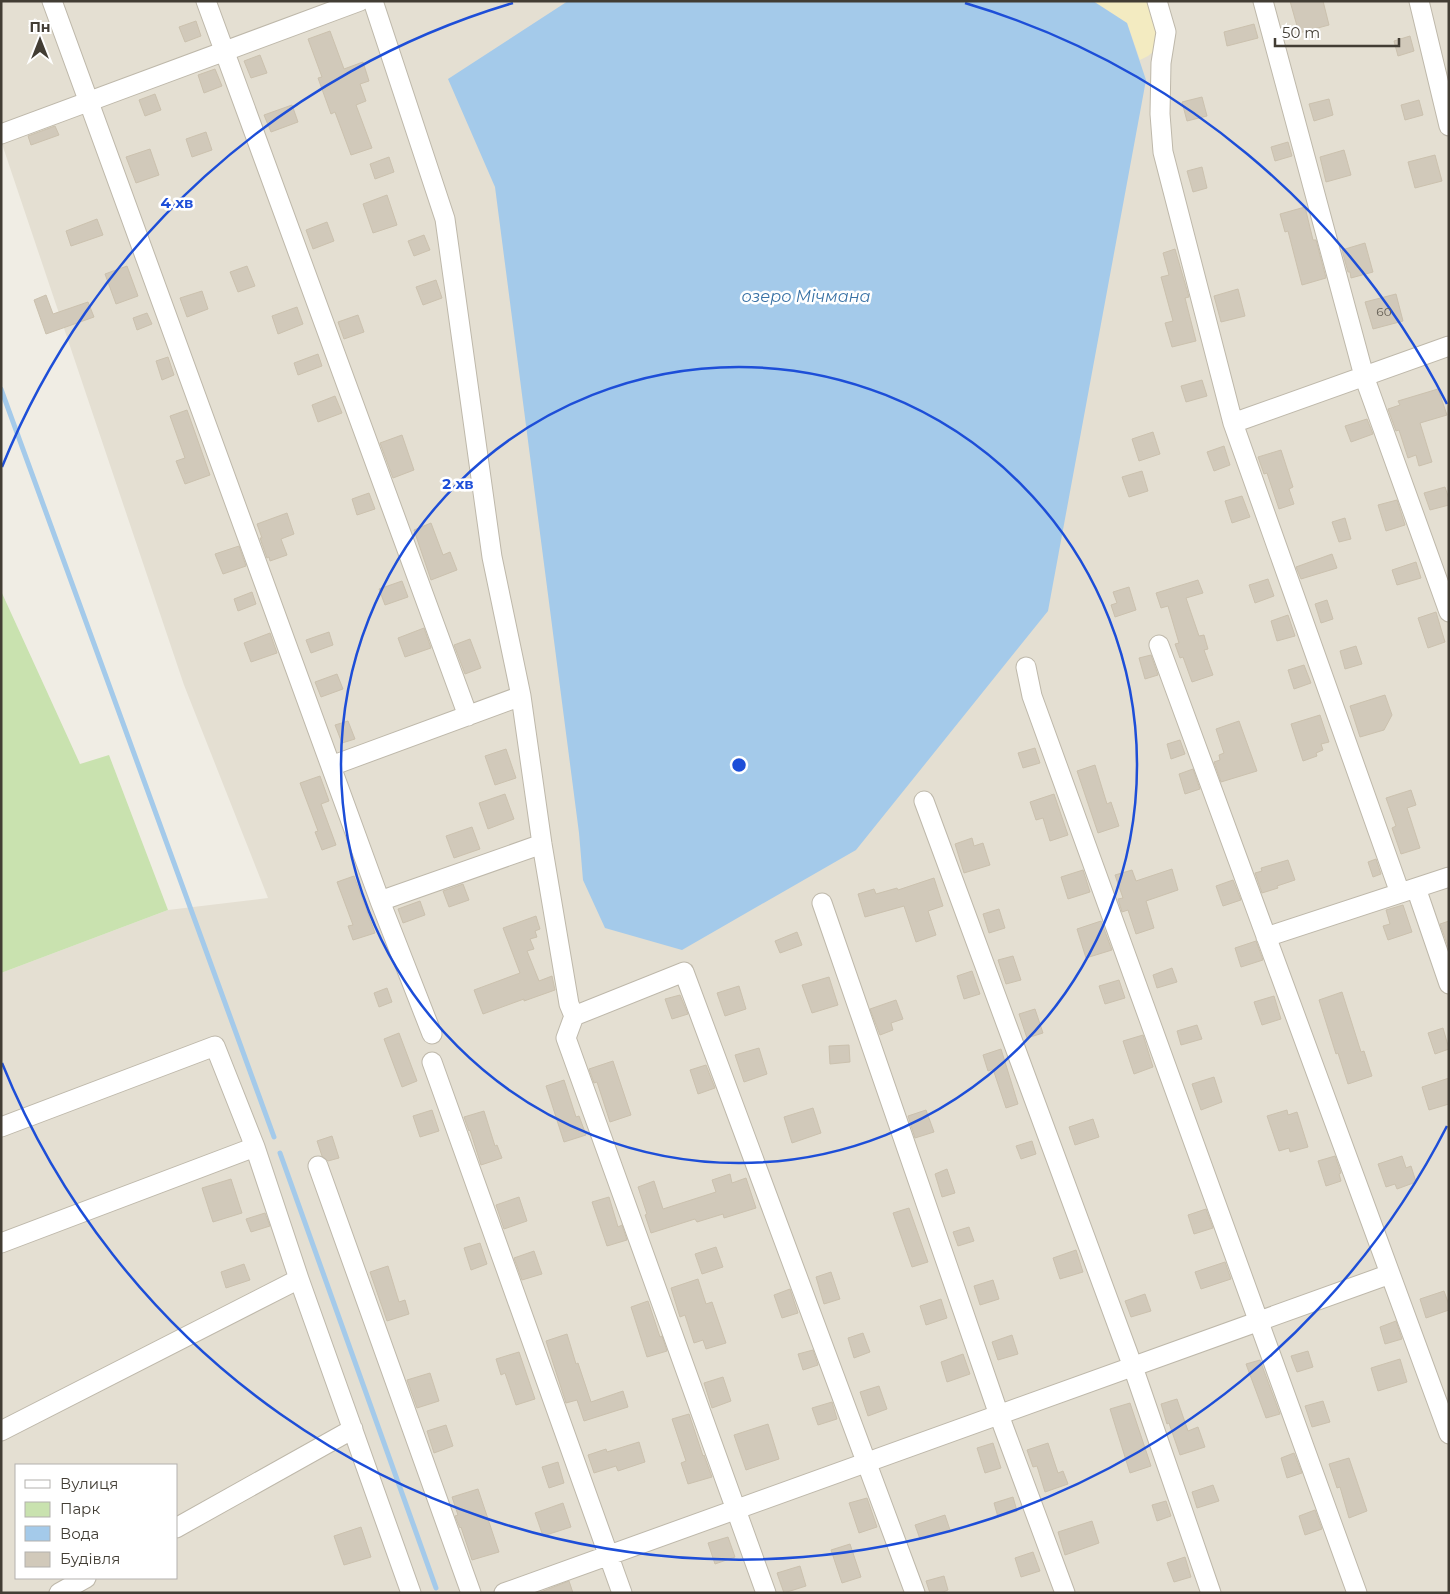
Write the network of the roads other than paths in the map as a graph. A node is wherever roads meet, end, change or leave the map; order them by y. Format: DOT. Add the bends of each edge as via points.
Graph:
graph roads {
  1 [pos="52,1"];
  2 [pos="206,1"];
  3 [pos="373,1"];
  4 [pos="1158,1"];
  5 [pos="1263,1"];
  6 [pos="1419,1"];
  7 [pos="355,2"];
  8 [pos="225,51"];
  9 [pos="88,102"];
  10 [pos="1449,126"];
  11 [pos="1,134"];
  12 [pos="1449,346"];
  13 [pos="1364,376"];
  14 [pos="1233,423"];
  15 [pos="1449,612"];
  16 [pos="1159,644"];
  17 [pos="1026,668"];
  18 [pos="521,696"];
  19 [pos="468,716"];
  20 [pos="331,766"];
  21 [pos="924,801"];
  22 [pos="542,844"];
  23 [pos="1449,876"];
  24 [pos="1408,890"];
  25 [pos="380,901"];
  26 [pos="822,903"];
  27 [pos="1266,937"];
  28 [pos="1449,984"];
  29 [pos="574,1016"];
  30 [pos="432,1034"];
  31 [pos="432,1062"];
  32 [pos="1,1127"];
  33 [pos="255,1146"];
  34 [pos="318,1166"];
  35 [pos="1,1243"];
  36 [pos="1390,1274"];
  37 [pos="299,1279"];
  38 [pos="1259,1322"];
  39 [pos="1133,1367"];
  40 [pos="999,1415"];
  41 [pos="353,1429"];
  42 [pos="1,1431"];
  43 [pos="1449,1434"];
  44 [pos="867,1462"];
  45 [pos="736,1510"];
  46 [pos="178,1527"];
  47 [pos="608,1555"];
  48 [pos="84,1579"];
  49 [pos="59,1593"];
  50 [pos="411,1593"];
  51 [pos="471,1593"];
  52 [pos="504,1593"];
  53 [pos="622,1593"];
  54 [pos="766,1593"];
  55 [pos="916,1593"];
  56 [pos="1065,1593"];
  57 [pos="1211,1593"];
  58 [pos="1357,1593"];
  1 -- 9 [label="street"];
  2 -- 8 [label="street"];
  3 -- 18 [label="street" via="445,219 492,557"];
  4 -- 14 [label="street" via="1166,32 1161,63 1163,152"];
  5 -- 13 [label="street"];
  6 -- 10 [label="street"];
  7 -- 8 [label="street"];
  8 -- 9 [label="street"];
  8 -- 19 [label="street"];
  9 -- 11 [label="street"];
  9 -- 20 [label="street"];
  12 -- 13 [label="street"];
  13 -- 14 [label="street"];
  13 -- 15 [label="street"];
  14 -- 24 [label="street"];
  16 -- 27 [label="street"];
  17 -- 38 [label="street" via="1032,696"];
  18 -- 19 [label="street"];
  18 -- 22 [label="street"];
  19 -- 20 [label="street"];
  20 -- 25 [label="street"];
  21 -- 39 [label="street"];
  22 -- 25 [label="street"];
  22 -- 29 [label="street" via="569,1004"];
  23 -- 24 [label="street"];
  24 -- 27 [label="street"];
  24 -- 28 [label="street"];
  25 -- 30 [label="street"];
  26 -- 40 [label="street"];
  27 -- 36 [label="street"];
  29 -- 44 [label="street" via="684,972"];
  29 -- 45 [label="street" via="566,1038"];
  31 -- 47 [label="street"];
  32 -- 33 [label="street" via="215,1046"];
  33 -- 35 [label="street"];
  33 -- 37 [label="street"];
  34 -- 51 [label="street"];
  36 -- 38 [label="street"];
  36 -- 43 [label="street"];
  37 -- 41 [label="street"];
  37 -- 42 [label="street"];
  38 -- 39 [label="street"];
  38 -- 58 [label="street"];
  39 -- 40 [label="street"];
  39 -- 57 [label="street"];
  40 -- 44 [label="street"];
  40 -- 56 [label="street"];
  41 -- 46 [label="street"];
  41 -- 50 [label="street"];
  44 -- 45 [label="street"];
  44 -- 55 [label="street"];
  45 -- 47 [label="street"];
  45 -- 54 [label="street"];
  47 -- 52 [label="street"];
  47 -- 53 [label="street"];
  48 -- 49 [label="street"];
}
